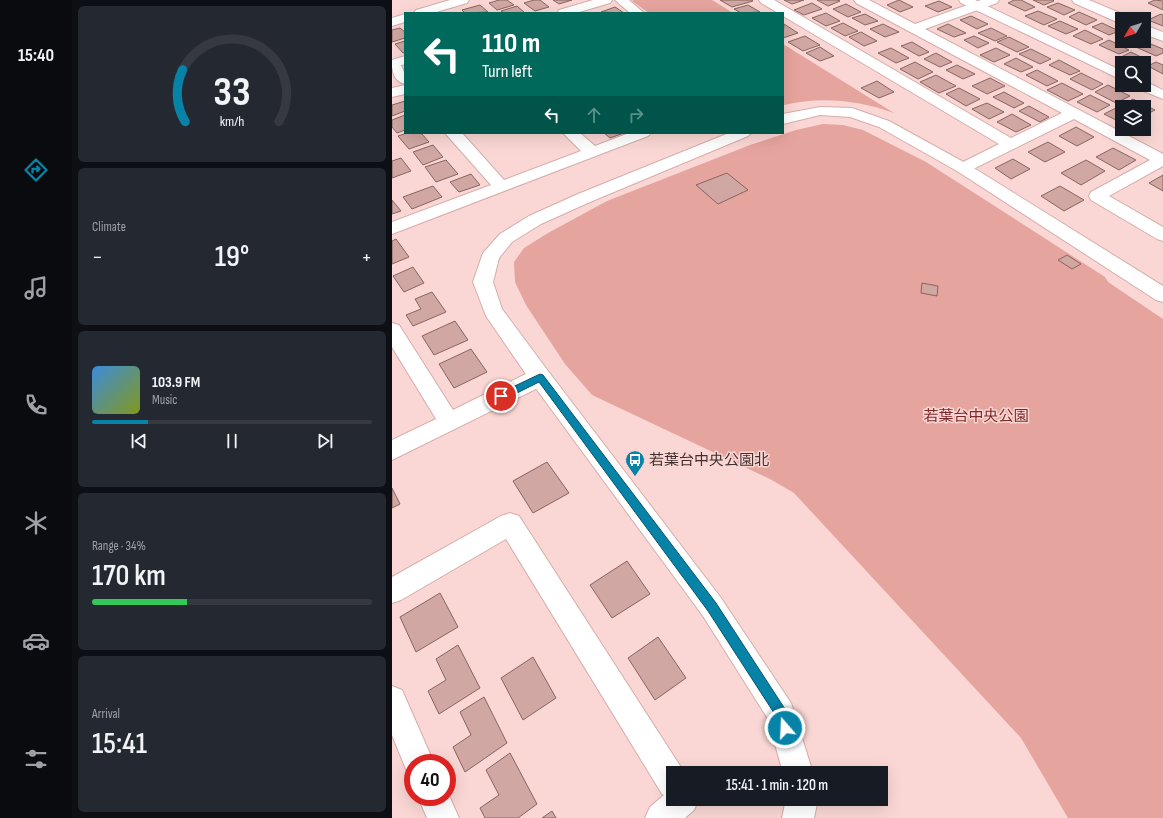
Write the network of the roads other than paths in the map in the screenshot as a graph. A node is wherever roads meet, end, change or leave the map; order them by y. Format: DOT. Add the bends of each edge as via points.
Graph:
graph roads {
  1 [pos="463,0"];
  2 [pos="606,0"];
  3 [pos="621,0"];
  4 [pos="765,0"];
  5 [pos="860,0"];
  6 [pos="992,0"];
  7 [pos="1078,0"];
  8 [pos="971,3"];
  9 [pos="423,12"];
  10 [pos="566,12"];
  11 [pos="637,12"];
  12 [pos="1115,16"];
  13 [pos="404,18"];
  14 [pos="392,22"];
  15 [pos="915,28"];
  16 [pos="1151,32"];
  17 [pos="1163,37"];
  18 [pos="404,60"];
  19 [pos="392,64"];
  20 [pos="1115,73"];
  21 [pos="404,79"];
  22 [pos="1151,89"];
  23 [pos="404,90"];
  24 [pos="392,93"];
  25 [pos="1163,95"];
  26 [pos="1074,113"];
  27 [pos="784,118"];
  28 [pos="454,134"];
  29 [pos="571,134"];
  30 [pos="640,134"];
  31 [pos="741,134"];
  32 [pos="1012,145"];
  33 [pos="592,152"];
  34 [pos="1162,160"];
  35 [pos="963,168"];
  36 [pos="501,186"];
  37 [pos="392,228"];
  38 [pos="1163,235"];
  39 [pos="1163,295"];
  40 [pos="392,330"];
  41 [pos="540,378"];
  42 [pos="449,422"];
  43 [pos="392,451"];
  44 [pos="392,591"];
  45 [pos="392,700"];
  46 [pos="415,754"];
  47 [pos="796,766"];
  48 [pos="666,772"];
  49 [pos="438,806"];
  50 [pos="675,806"];
  51 [pos="801,806"];
  52 [pos="443,818"];
  53 [pos="661,818"];
  54 [pos="798,818"];
  1 -- 9 [label="street"];
  2 -- 10 [label="street"];
  3 -- 11 [label="street"];
  4 -- 32 [label="street"];
  5 -- 15 [label="street"];
  6 -- 8 [label="street"];
  7 -- 12 [label="street"];
  8 -- 15 [label="street"];
  8 -- 20 [label="street"];
  13 -- 14 [label="street"];
  15 -- 26 [label="street"];
  16 -- 17 [label="street"];
  18 -- 19 [label="street"];
  19 -- 21 [label="street"];
  22 -- 25 [label="street"];
  23 -- 24 [label="street"];
  26 -- 32 [label="street"];
  26 -- 34 [label="street"];
  27 -- 35 [label="street" via="820,111 852,113 884,124"];
  28 -- 36 [label="street"];
  29 -- 33 [label="street"];
  30 -- 33 [label="street"];
  31 -- 41 [label="street" via="535,220 506,238 490,257 483,282 493,311"];
  32 -- 35 [label="street"];
  33 -- 36 [label="street"];
  34 -- 38 [label="street" via="1097,196"];
  35 -- 39 [label="street"];
  36 -- 37 [label="street"];
  40 -- 42 [label="street"];
  41 -- 42 [label="street"];
  41 -- 47 [label="street" via="712,607 781,713"];
  42 -- 43 [label="street"];
  44 -- 48 [label="street" via="510,524"];
  45 -- 46 [label="street"];
  49 -- 52 [label="street"];
  50 -- 53 [label="street"];
  51 -- 54 [label="street"];
}
